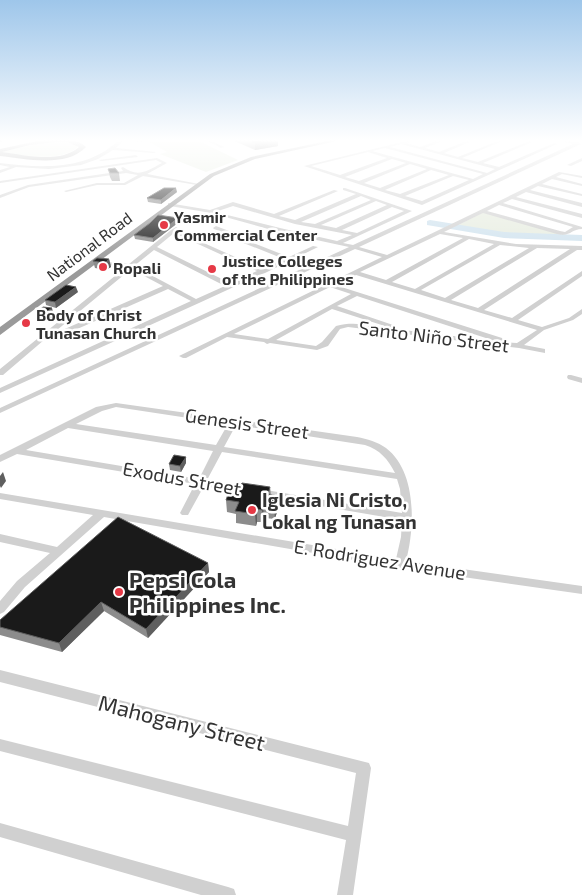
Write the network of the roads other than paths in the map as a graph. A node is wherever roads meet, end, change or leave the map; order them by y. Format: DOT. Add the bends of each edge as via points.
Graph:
graph roads {
  1 [pos="60,182"];
  2 [pos="130,182"];
  3 [pos="184,182"];
  4 [pos="201,182"];
  5 [pos="355,182"];
  6 [pos="362,182"];
  7 [pos="400,182"];
  8 [pos="434,182"];
  9 [pos="469,182"];
  10 [pos="497,182"];
  11 [pos="543,182"];
  12 [pos="568,182"];
  13 [pos="2,183"];
  14 [pos="359,183"];
  15 [pos="45,184"];
  16 [pos="197,184"];
  17 [pos="537,184"];
  18 [pos="582,185"];
  19 [pos="20,189"];
  20 [pos="345,190"];
  21 [pos="380,190"];
  22 [pos="524,190"];
  23 [pos="336,191"];
  24 [pos="359,194"];
  25 [pos="582,195"];
  26 [pos="400,196"];
  27 [pos="0,197"];
  28 [pos="512,197"];
  29 [pos="375,200"];
  30 [pos="498,203"];
  31 [pos="170,204"];
  32 [pos="392,205"];
  33 [pos="582,205"];
  34 [pos="212,210"];
  35 [pos="483,211"];
  36 [pos="274,216"];
  37 [pos="582,216"];
  38 [pos="295,222"];
  39 [pos="315,226"];
  40 [pos="216,228"];
  41 [pos="580,228"];
  42 [pos="337,230"];
  43 [pos="438,232"];
  44 [pos="356,234"];
  45 [pos="467,238"];
  46 [pos="338,243"];
  47 [pos="499,244"];
  48 [pos="535,246"];
  49 [pos="153,247"];
  50 [pos="315,247"];
  51 [pos="354,247"];
  52 [pos="579,248"];
  53 [pos="387,257"];
  54 [pos="289,259"];
  55 [pos="95,261"];
  56 [pos="130,266"];
  57 [pos="263,272"];
  58 [pos="356,273"];
  59 [pos="582,273"];
  60 [pos="387,282"];
  61 [pos="330,285"];
  62 [pos="169,286"];
  63 [pos="232,286"];
  64 [pos="415,290"];
  65 [pos="355,294"];
  66 [pos="446,300"];
  67 [pos="197,302"];
  68 [pos="333,307"];
  69 [pos="479,310"];
  70 [pos="582,310"];
  71 [pos="582,319"];
  72 [pos="513,320"];
  73 [pos="571,320"];
  74 [pos="56,328"];
  75 [pos="542,329"];
  76 [pos="64,331"];
  77 [pos="0,332"];
  78 [pos="402,332"];
  79 [pos="227,335"];
  80 [pos="267,342"];
  81 [pos="36,344"];
  82 [pos="518,346"];
  83 [pos="542,351"];
  84 [pos="183,356"];
  85 [pos="0,374"];
  86 [pos="571,377"];
  87 [pos="582,381"];
  88 [pos="0,391"];
  89 [pos="0,411"];
  90 [pos="234,420"];
  91 [pos="66,425"];
  92 [pos="217,450"];
  93 [pos="16,451"];
  94 [pos="0,459"];
  95 [pos="401,477"];
  96 [pos="201,481"];
  97 [pos="0,496"];
  98 [pos="185,512"];
  99 [pos="102,513"];
  100 [pos="407,517"];
  101 [pos="0,538"];
  102 [pos="59,551"];
  103 [pos="400,564"];
  104 [pos="582,590"];
  105 [pos="0,609"];
  106 [pos="0,676"];
  107 [pos="0,745"];
  108 [pos="0,830"];
  109 [pos="353,835"];
  110 [pos="228,895"];
  111 [pos="345,895"];
  1 -- 15 [label="street"];
  2 -- 15 [label="street" via="97,184 69,192"];
  3 -- 16 [label="street"];
  4 -- 16 [label="highway, National Road"];
  5 -- 14 [label="street"];
  6 -- 14 [label="street"];
  7 -- 21 [label="street"];
  8 -- 26 [label="street"];
  9 -- 26 [label="street" via="422,203"];
  10 -- 51 [label="street"];
  11 -- 17 [label="street"];
  12 -- 18 [label="street"];
  13 -- 19 [label="street"];
  14 -- 21 [label="street"];
  15 -- 19 [label="street"];
  16 -- 31 [label="highway, National Road"];
  17 -- 22 [label="street"];
  17 -- 25 [label="street"];
  19 -- 27 [label="street"];
  20 -- 24 [label="street"];
  21 -- 26 [label="street"];
  22 -- 28 [label="street"];
  22 -- 33 [label="street"];
  23 -- 36 [label="street"];
  24 -- 29 [label="street"];
  24 -- 38 [label="street"];
  28 -- 30 [label="street"];
  28 -- 37 [label="street"];
  29 -- 32 [label="street"];
  29 -- 39 [label="street"];
  30 -- 35 [label="street"];
  30 -- 41 [label="street"];
  31 -- 34 [label="street"];
  31 -- 55 [label="highway, National Road"];
  32 -- 42 [label="street"];
  32 -- 44 [label="street" via="409,211"];
  34 -- 36 [label="street" via="233,204"];
  34 -- 46 [label="street" via="269,228"];
  35 -- 41 [label="street" via="559,233 566,234"];
  35 -- 43 [label="street"];
  36 -- 38 [label="street"];
  38 -- 39 [label="street"];
  39 -- 42 [label="street"];
  40 -- 54 [label="street"];
  42 -- 44 [label="street"];
  43 -- 45 [label="street"];
  43 -- 53 [label="street"];
  44 -- 46 [label="street"];
  45 -- 47 [label="street"];
  45 -- 60 [label="street"];
  46 -- 51 [label="street"];
  47 -- 48 [label="street"];
  47 -- 64 [label="street"];
  48 -- 52 [label="street"];
  48 -- 66 [label="street"];
  49 -- 56 [label="street"];
  49 -- 57 [label="street" via="175,230"];
  49 -- 63 [label="street"];
  50 -- 54 [label="street"];
  51 -- 53 [label="street"];
  51 -- 89 [label="street"];
  52 -- 69 [label="street"];
  53 -- 58 [label="street"];
  54 -- 57 [label="street"];
  55 -- 56 [label="street"];
  55 -- 77 [label="highway, National Road"];
  56 -- 62 [label="street"];
  56 -- 74 [label="street"];
  57 -- 63 [label="street"];
  58 -- 60 [label="street"];
  58 -- 61 [label="street"];
  59 -- 72 [label="street"];
  60 -- 64 [label="street"];
  61 -- 65 [label="street"];
  61 -- 79 [label="street"];
  62 -- 67 [label="street"];
  62 -- 76 [label="street"];
  63 -- 67 [label="street"];
  64 -- 66 [label="street"];
  65 -- 68 [label="street"];
  65 -- 82 [label="street"];
  66 -- 69 [label="street"];
  67 -- 88 [label="street"];
  68 -- 78 [label="street"];
  68 -- 80 [label="street"];
  69 -- 72 [label="street"];
  70 -- 73 [label="street, Santo Niño Street"];
  71 -- 73 [label="street"];
  72 -- 75 [label="street"];
  73 -- 75 [label="street, Santo Niño Street"];
  74 -- 76 [label="street"];
  74 -- 81 [label="street"];
  75 -- 82 [label="street, Santo Niño Street"];
  76 -- 81 [label="street"];
  78 -- 80 [label="street, Santo Niño Street" via="344,325 336,328 320,347"];
  78 -- 82 [label="street, Santo Niño Street"];
  79 -- 80 [label="street, Santo Niño Street"];
  79 -- 84 [label="street"];
  81 -- 85 [label="street"];
  82 -- 83 [label="street"];
  86 -- 87 [label="street"];
  90 -- 91 [label="street, Genesis Street" via="116,404 99,408"];
  90 -- 92 [label="street"];
  90 -- 95 [label="street, Genesis Street" via="369,443 386,453"];
  91 -- 92 [label="street"];
  91 -- 93 [label="street, Genesis Street"];
  92 -- 95 [label="street"];
  92 -- 96 [label="street"];
  93 -- 94 [label="street, Genesis Street"];
  93 -- 96 [label="street, Exodus Street"];
  95 -- 100 [label="street, Genesis Street"];
  96 -- 98 [label="street"];
  96 -- 100 [label="street, Exodus Street"];
  97 -- 99 [label="street, E. Rodriguez Avenue"];
  99 -- 102 [label="street"];
  99 -- 103 [label="street, E. Rodriguez Avenue"];
  100 -- 103 [label="street, Genesis Street" via="406,547"];
  101 -- 102 [label="street"];
  102 -- 105 [label="street" via="21,584"];
  103 -- 104 [label="street, E. Rodriguez Avenue"];
  106 -- 109 [label="street, Mahogany Street" via="364,768"];
  107 -- 109 [label="street"];
  108 -- 110 [label="street"];
  109 -- 111 [label="street"];
}
